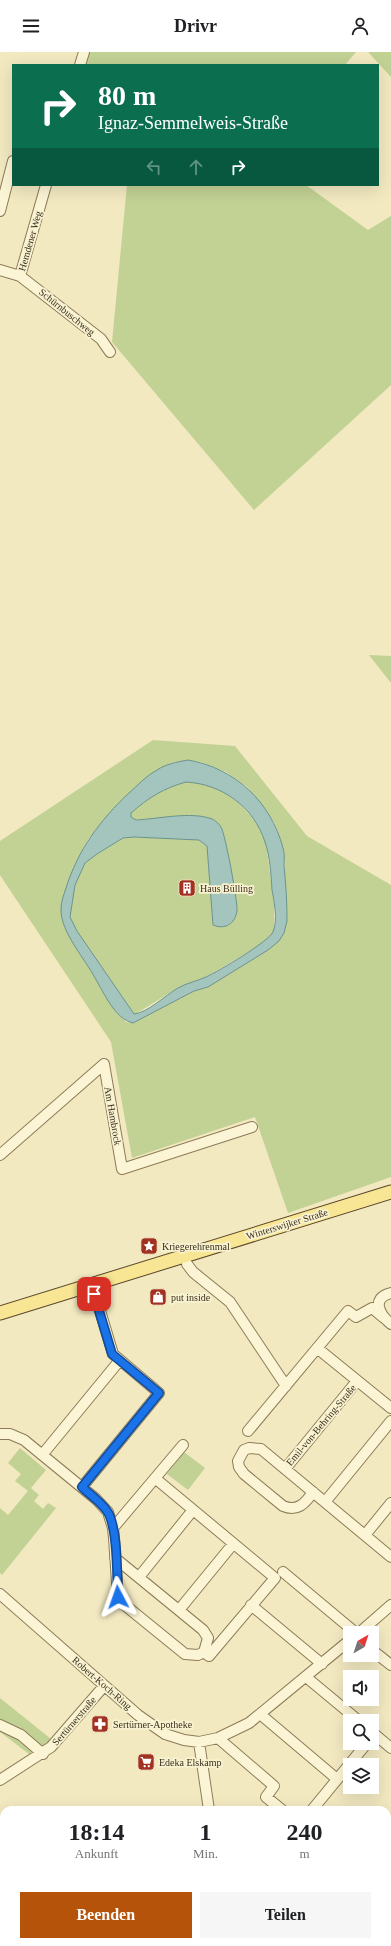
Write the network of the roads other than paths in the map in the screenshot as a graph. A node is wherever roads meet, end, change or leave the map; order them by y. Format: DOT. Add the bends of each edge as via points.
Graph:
graph roads {
  1 [pos="84,52"];
  2 [pos="80,64"];
  3 [pos="12,165"];
  4 [pos="46,186"];
  5 [pos="0,211"];
  6 [pos="0,270"];
  7 [pos="20,276"];
  8 [pos="110,352"];
  9 [pos="252,1127"];
  10 [pos="0,1155"];
  11 [pos="391,1192"];
  12 [pos="187,1264"];
  13 [pos="391,1293"];
  14 [pos="94,1294"];
  15 [pos="0,1312"];
  16 [pos="388,1321"];
  17 [pos="317,1348"];
  18 [pos="120,1360"];
  19 [pos="357,1381"];
  20 [pos="286,1386"];
  21 [pos="391,1408"];
  22 [pos="391,1421"];
  23 [pos="248,1431"];
  24 [pos="0,1434"];
  25 [pos="183,1445"];
  26 [pos="42,1455"];
  27 [pos="285,1469"];
  28 [pos="156,1479"];
  29 [pos="82,1487"];
  30 [pos="313,1492"];
  31 [pos="325,1502"];
  32 [pos="391,1503"];
  33 [pos="193,1510"];
  34 [pos="113,1528"];
  35 [pos="365,1535"];
  36 [pos="233,1544"];
  37 [pos="391,1557"];
  38 [pos="116,1558"];
  39 [pos="282,1572"];
  40 [pos="139,1577"];
  41 [pos="0,1594"];
  42 [pos="391,1605"];
  43 [pos="251,1606"];
  44 [pos="179,1610"];
  45 [pos="348,1626"];
  46 [pos="366,1626"];
  47 [pos="343,1646"];
  48 [pos="204,1652"];
  49 [pos="379,1656"];
  50 [pos="322,1664"];
  51 [pos="391,1665"];
  52 [pos="306,1677"];
  53 [pos="104,1686"];
  54 [pos="260,1714"];
  55 [pos="351,1714"];
  56 [pos="0,1725"];
  57 [pos="218,1738"];
  58 [pos="379,1739"];
  59 [pos="199,1742"];
  60 [pos="391,1748"];
  61 [pos="361,1750"];
  62 [pos="43,1754"];
  63 [pos="338,1779"];
  64 [pos="0,1780"];
  65 [pos="208,1806"];
  66 [pos="277,1806"];
  67 [pos="315,1806"];
  1 -- 2 [label="street"];
  3 -- 5 [label="street"];
  4 -- 7 [label="street, Hemdener Weg"];
  6 -- 7 [label="street, Hemdener Weg"];
  7 -- 8 [label="street, Schürnbuschweg" via="101,339"];
  9 -- 10 [label="street, Am Hambrock" via="122,1169 104,1064"];
  11 -- 15 [label="main road, Winterswijker Straße"];
  12 -- 20 [label="street" via="193,1272 230,1302"];
  13 -- 16 [label="street" via="382,1298 378,1306"];
  14 -- 18 [label="street" via="112,1354"];
  16 -- 17 [label="street" via="372,1308 356,1317 348,1311"];
  17 -- 19 [label="street, Emil-von-Behring-Straße"];
  17 -- 20 [label="street"];
  18 -- 26 [label="street"];
  18 -- 29 [label="street" via="159,1393"];
  19 -- 21 [label="street, Emil-von-Behring-Straße"];
  19 -- 27 [label="street, Emil-von-Behring-Straße"];
  20 -- 23 [label="street"];
  22 -- 31 [label="street"];
  24 -- 26 [label="street" via="20,1437"];
  25 -- 28 [label="street"];
  26 -- 29 [label="street"];
  27 -- 30 [label="street, Emil-von-Behring-Straße"];
  27 -- 30 [label="street, Emil-von-Behring-Straße" via="260,1449 255,1448 244,1450 238,1461 244,1474 290,1509 298,1508 305,1503"];
  28 -- 33 [label="street"];
  28 -- 34 [label="street"];
  29 -- 34 [label="street" via="108,1512"];
  30 -- 31 [label="street, Emil-von-Behring-Straße"];
  31 -- 35 [label="street, Emil-von-Behring-Straße"];
  32 -- 35 [label="street"];
  33 -- 36 [label="street"];
  33 -- 40 [label="street"];
  34 -- 38 [label="street"];
  35 -- 37 [label="street, Emil-von-Behring-Straße"];
  36 -- 43 [label="street" via="275,1578"];
  36 -- 44 [label="street"];
  38 -- 40 [label="street"];
  38 -- 48 [label="street" via="120,1602 184,1654 198,1655"];
  39 -- 45 [label="street"];
  40 -- 44 [label="street"];
  41 -- 53 [label="street, Robert-Koch-Ring"];
  42 -- 46 [label="street"];
  43 -- 48 [label="street" via="208,1656"];
  43 -- 50 [label="street"];
  44 -- 48 [label="street" via="203,1630 208,1638"];
  47 -- 50 [label="street, Robert-Koch-Ring"];
  49 -- 51 [label="street"];
  50 -- 52 [label="street, Robert-Koch-Ring"];
  52 -- 54 [label="street, Robert-Koch-Ring"];
  52 -- 55 [label="street"];
  53 -- 59 [label="street, Robert-Koch-Ring" via="165,1734"];
  53 -- 62 [label="street, Sertürnerstraße"];
  54 -- 57 [label="street, Robert-Koch-Ring" via="249,1723"];
  54 -- 63 [label="street"];
  56 -- 62 [label="street, Sertürnerstraße" via="21,1735"];
  57 -- 59 [label="street, Robert-Koch-Ring"];
  57 -- 66 [label="street" via="274,1786 266,1797"];
  58 -- 60 [label="street"];
  59 -- 65 [label="street"];
  61 -- 63 [label="street"];
  62 -- 64 [label="street, Sertürnerstraße"];
  63 -- 67 [label="street"];
}
